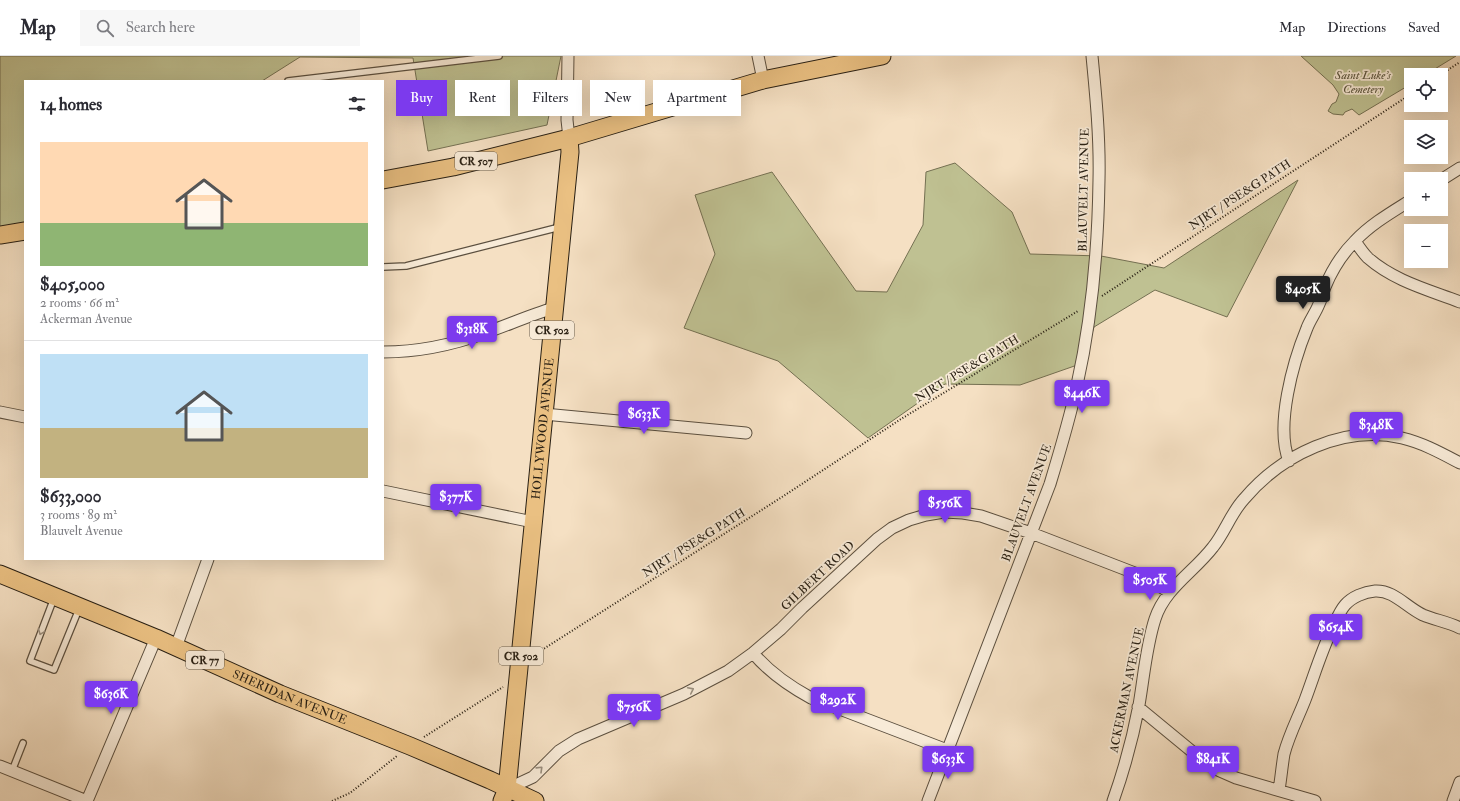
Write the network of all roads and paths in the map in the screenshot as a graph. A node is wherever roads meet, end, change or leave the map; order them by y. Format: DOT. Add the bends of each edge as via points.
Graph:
graph roads {
  1 [pos="499,56"];
  2 [pos="568,56"];
  3 [pos="758,56"];
  4 [pos="882,56"];
  5 [pos="1092,56"];
  6 [pos="1460,62"];
  7 [pos="1448,70"];
  8 [pos="296,80"];
  9 [pos="763,80"];
  10 [pos="1404,99"];
  11 [pos="569,138"];
  12 [pos="1460,168"];
  13 [pos="1448,176"];
  14 [pos="384,180"];
  15 [pos="1404,205"];
  16 [pos="563,227"];
  17 [pos="24,231"];
  18 [pos="0,235"];
  19 [pos="1354,241"];
  20 [pos="384,267"];
  21 [pos="1460,302"];
  22 [pos="1091,304"];
  23 [pos="554,308"];
  24 [pos="384,352"];
  25 [pos="0,412"];
  26 [pos="544,414"];
  27 [pos="24,417"];
  28 [pos="746,433"];
  29 [pos="1289,461"];
  30 [pos="1460,463"];
  31 [pos="384,491"];
  32 [pos="533,522"];
  33 [pos="1031,533"];
  34 [pos="208,560"];
  35 [pos="0,574"];
  36 [pos="1169,592"];
  37 [pos="55,596"];
  38 [pos="80,607"];
  39 [pos="1460,628"];
  40 [pos="156,638"];
  41 [pos="176,647"];
  42 [pos="753,653"];
  43 [pos="531,657"];
  44 [pos="508,683"];
  45 [pos="1138,707"];
  46 [pos="419,740"];
  47 [pos="23,743"];
  48 [pos="947,750"];
  49 [pos="401,752"];
  50 [pos="0,766"];
  51 [pos="12,771"];
  52 [pos="1460,782"];
  53 [pos="1280,790"];
  54 [pos="505,795"];
  55 [pos="87,801"];
  56 [pos="332,801"];
  57 [pos="535,801"];
  58 [pos="928,801"];
  59 [pos="1113,801"];
  60 [pos="1316,801"];
  61 [pos="1453,801"];
  1 -- 8 [label="lane"];
  2 -- 11 [label="street, HOLLYWOOD AVENUE"];
  3 -- 9 [label="street"];
  4 -- 9 [label="main road"];
  5 -- 22 [label="street, BLAUVELT AVENUE" via="1099,179 1098,231"];
  6 -- 7 [label="path"];
  9 -- 11 [label="main road"];
  10 -- 22 [label="path, NJRT / PSE&G PATH"];
  11 -- 14 [label="main road, CR 507" via="453,167"];
  11 -- 16 [label="main road, HOLLYWOOD AVENUE / CR 502"];
  12 -- 13 [label="street"];
  15 -- 19 [label="street"];
  16 -- 20 [label="lane" via="406,266"];
  16 -- 23 [label="main road, HOLLYWOOD AVENUE / CR 502"];
  17 -- 18 [label="main road"];
  19 -- 21 [label="street" via="1367,257 1398,278"];
  19 -- 29 [label="street" via="1332,272 1298,352 1290,379 1284,440"];
  22 -- 33 [label="street, BLAUVELT AVENUE" via="1065,435"];
  22 -- 43 [label="path, NJRT / PSE&G PATH" via="901,419 782,498"];
  23 -- 24 [label="street" via="458,342 432,348"];
  23 -- 26 [label="main road, HOLLYWOOD AVENUE / CR 502"];
  25 -- 27 [label="street"];
  26 -- 28 [label="street"];
  26 -- 32 [label="main road, HOLLYWOOD AVENUE / CR 502"];
  29 -- 30 [label="street, ACKERMAN AVENUE" via="1316,446 1341,438 1381,435 1422,444"];
  29 -- 36 [label="street, ACKERMAN AVENUE" via="1252,489 1242,500 1213,547"];
  31 -- 32 [label="street"];
  32 -- 54 [label="main road, HOLLYWOOD AVENUE / CR 502"];
  33 -- 36 [label="street, GILBERT ROAD" via="1145,577"];
  33 -- 42 [label="street, GILBERT ROAD" via="981,516 963,513 944,512 909,520 892,528 878,539"];
  33 -- 48 [label="street, BLAUVELT AVENUE"];
  34 -- 41 [label="street"];
  35 -- 37 [label="main road, SHERIDAN AVENUE / CR 77"];
  36 -- 45 [label="street, ACKERMAN AVENUE" via="1155,619"];
  37 -- 38 [label="main road, SHERIDAN AVENUE / CR 77"];
  37 -- 38 [label="lane, one-way" via="30,660 54,670"];
  38 -- 40 [label="main road, SHERIDAN AVENUE / CR 77"];
  39 -- 53 [label="street" via="1424,615 1386,593 1364,593 1346,604 1324,647 1290,734 1284,755"];
  40 -- 41 [label="main road, SHERIDAN AVENUE / CR 77"];
  40 -- 55 [label="street"];
  41 -- 54 [label="main road, SHERIDAN AVENUE / CR 77" via="280,694 490,780"];
  42 -- 48 [label="street" via="776,676 811,698"];
  54 -- 42 [label="street, GILBERT ROAD, one-way" via="532,777 559,751 578,739 701,686"];
  44 -- 46 [label="path"];
  45 -- 53 [label="street" via="1206,763 1236,778"];
  45 -- 59 [label="street, ACKERMAN AVENUE"];
  47 -- 51 [label="lane"];
  48 -- 58 [label="street, BLAUVELT AVENUE"];
  49 -- 56 [label="path" via="350,793"];
  50 -- 51 [label="street"];
  51 -- 55 [label="street"];
  52 -- 61 [label="street"];
  53 -- 60 [label="street"];
  54 -- 57 [label="main road, SHERIDAN AVENUE / CR 77"];
}
